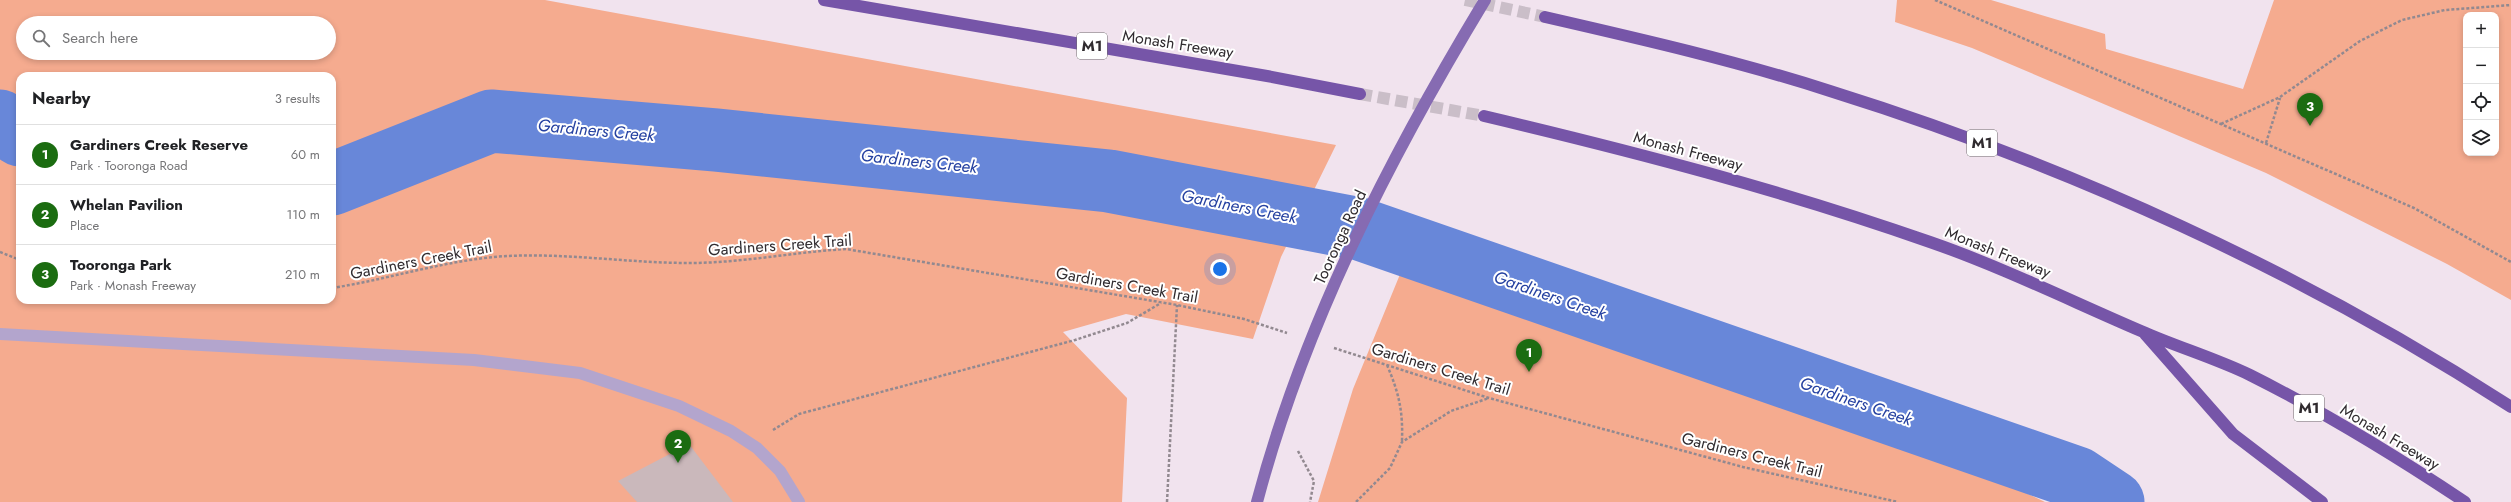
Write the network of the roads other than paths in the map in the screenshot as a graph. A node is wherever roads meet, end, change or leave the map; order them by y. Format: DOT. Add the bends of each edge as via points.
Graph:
graph roads {
  1 [pos="824,0"];
  2 [pos="1485,0"];
  3 [pos="1545,17"];
  4 [pos="1360,94"];
  5 [pos="1484,116"];
  6 [pos="2144,333"];
  7 [pos="0,334"];
  8 [pos="2511,407"];
  9 [pos="799,502"];
  10 [pos="1257,502"];
  11 [pos="2322,502"];
  12 [pos="2466,502"];
  1 -- 4 [label="highway, Monash Freeway / M1"];
  2 -- 10 [label="main road, Tooronga Road" via="1402,143 1334,288 1282,415"];
  3 -- 8 [label="highway, M1" via="1660,44 1830,90 1979,142 2072,179 2183,228 2288,280 2393,335"];
  5 -- 6 [label="highway, Monash Freeway / M1" via="1634,152 1791,195 1933,243 2042,287"];
  6 -- 11 [label="highway" via="2233,434"];
  6 -- 12 [label="highway, Monash Freeway / M1" via="2248,374 2345,428"];
  7 -- 9 [label="lane" via="474,360 580,373 679,406 732,431 780,470"];
}
